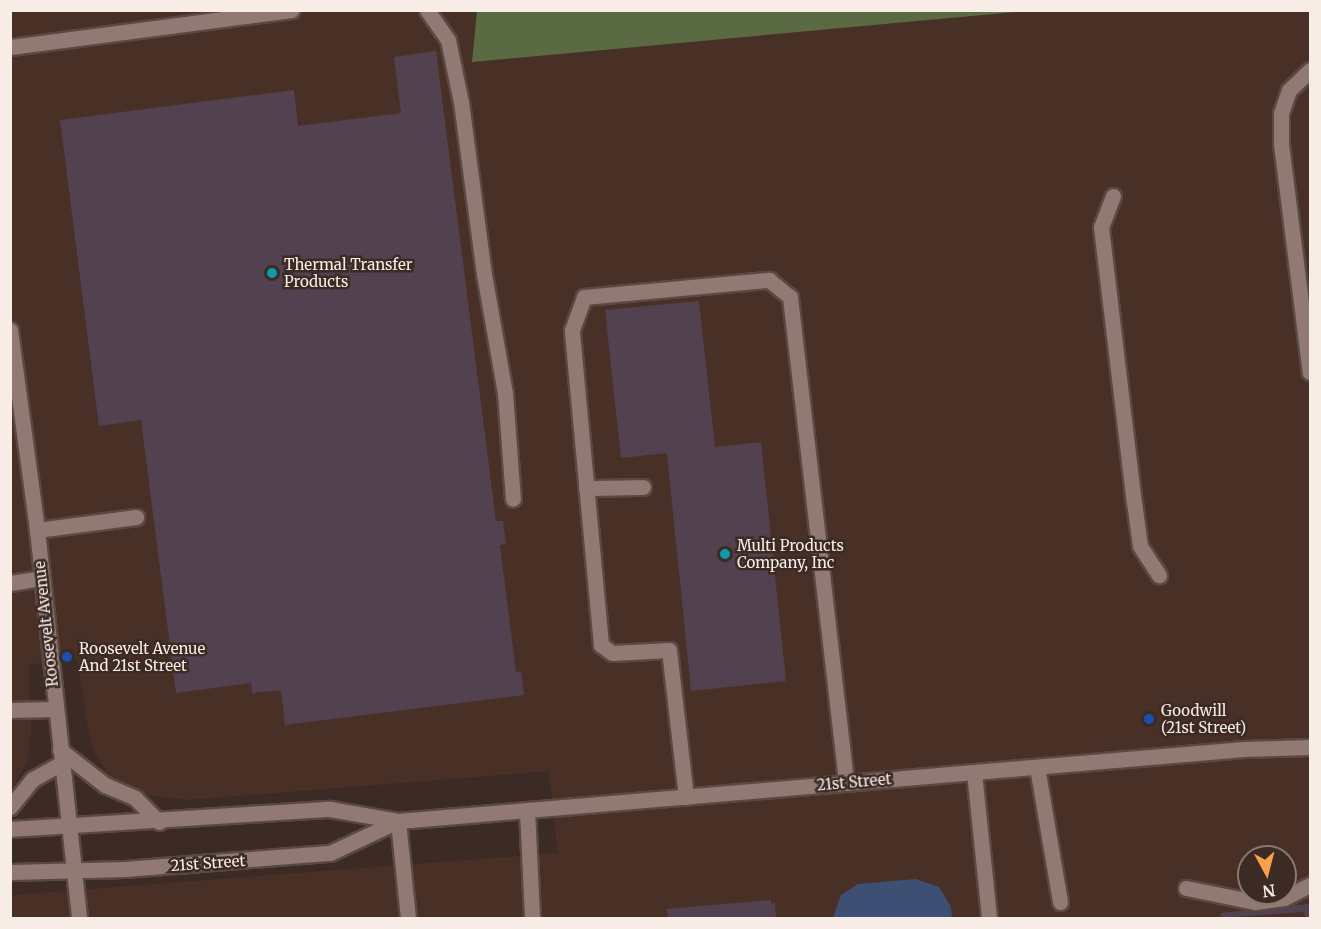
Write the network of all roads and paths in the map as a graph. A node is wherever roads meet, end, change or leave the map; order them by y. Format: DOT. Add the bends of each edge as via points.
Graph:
graph roads {
  1 [pos="292,10"];
  2 [pos="427,10"];
  3 [pos="10,47"];
  4 [pos="1311,70"];
  5 [pos="1113,196"];
  6 [pos="1305,293"];
  7 [pos="10,330"];
  8 [pos="13,361"];
  9 [pos="1311,372"];
  10 [pos="643,487"];
  11 [pos="586,488"];
  12 [pos="513,500"];
  13 [pos="136,517"];
  14 [pos="37,530"];
  15 [pos="1159,576"];
  16 [pos="40,578"];
  17 [pos="10,583"];
  18 [pos="55,709"];
  19 [pos="10,710"];
  20 [pos="1311,747"];
  21 [pos="61,757"];
  22 [pos="1037,766"];
  23 [pos="974,772"];
  24 [pos="846,783"];
  25 [pos="686,797"];
  26 [pos="10,807"];
  27 [pos="527,810"];
  28 [pos="398,821"];
  29 [pos="159,822"];
  30 [pos="70,827"];
  31 [pos="10,829"];
  32 [pos="75,871"];
  33 [pos="10,872"];
  34 [pos="1311,885"];
  35 [pos="1186,888"];
  36 [pos="1060,902"];
  37 [pos="79,918"];
  38 [pos="408,918"];
  39 [pos="532,918"];
  40 [pos="989,918"];
  1 -- 3 [label="street"];
  2 -- 12 [label="street" via="448,40 461,102 505,393"];
  4 -- 6 [label="street" via="1289,90 1281,113 1281,144"];
  5 -- 15 [label="street" via="1101,227 1133,492 1140,546"];
  6 -- 9 [label="street"];
  7 -- 8 [label="street, Roosevelt Avenue"];
  8 -- 14 [label="street, Roosevelt Avenue"];
  10 -- 11 [label="street"];
  11 -- 24 [label="street" via="572,330 584,297 769,280 790,297"];
  11 -- 25 [label="street" via="601,645 612,653 669,650"];
  13 -- 14 [label="street"];
  14 -- 16 [label="street, Roosevelt Avenue"];
  16 -- 17 [label="street"];
  16 -- 18 [label="street, Roosevelt Avenue"];
  18 -- 19 [label="street"];
  18 -- 21 [label="street, Roosevelt Avenue"];
  20 -- 22 [label="street, 21st Street"];
  21 -- 26 [label="street" via="33,779"];
  21 -- 29 [label="street" via="105,785 135,798"];
  21 -- 30 [label="street, Roosevelt Avenue"];
  22 -- 23 [label="street, 21st Street"];
  22 -- 36 [label="street"];
  23 -- 24 [label="street, 21st Street"];
  23 -- 40 [label="street"];
  24 -- 25 [label="street, 21st Street"];
  25 -- 27 [label="street, 21st Street"];
  27 -- 28 [label="street, 21st Street"];
  27 -- 39 [label="street"];
  28 -- 29 [label="street, 21st Street" via="330,809"];
  28 -- 32 [label="street, 21st Street" via="330,853"];
  28 -- 38 [label="street"];
  29 -- 30 [label="street, 21st Street"];
  30 -- 31 [label="street, 21st Street"];
  30 -- 32 [label="street, Roosevelt Avenue"];
  32 -- 33 [label="street, 21st Street"];
  32 -- 37 [label="street, Roosevelt Avenue"];
  34 -- 35 [label="street" via="1284,898 1255,902"];
}
